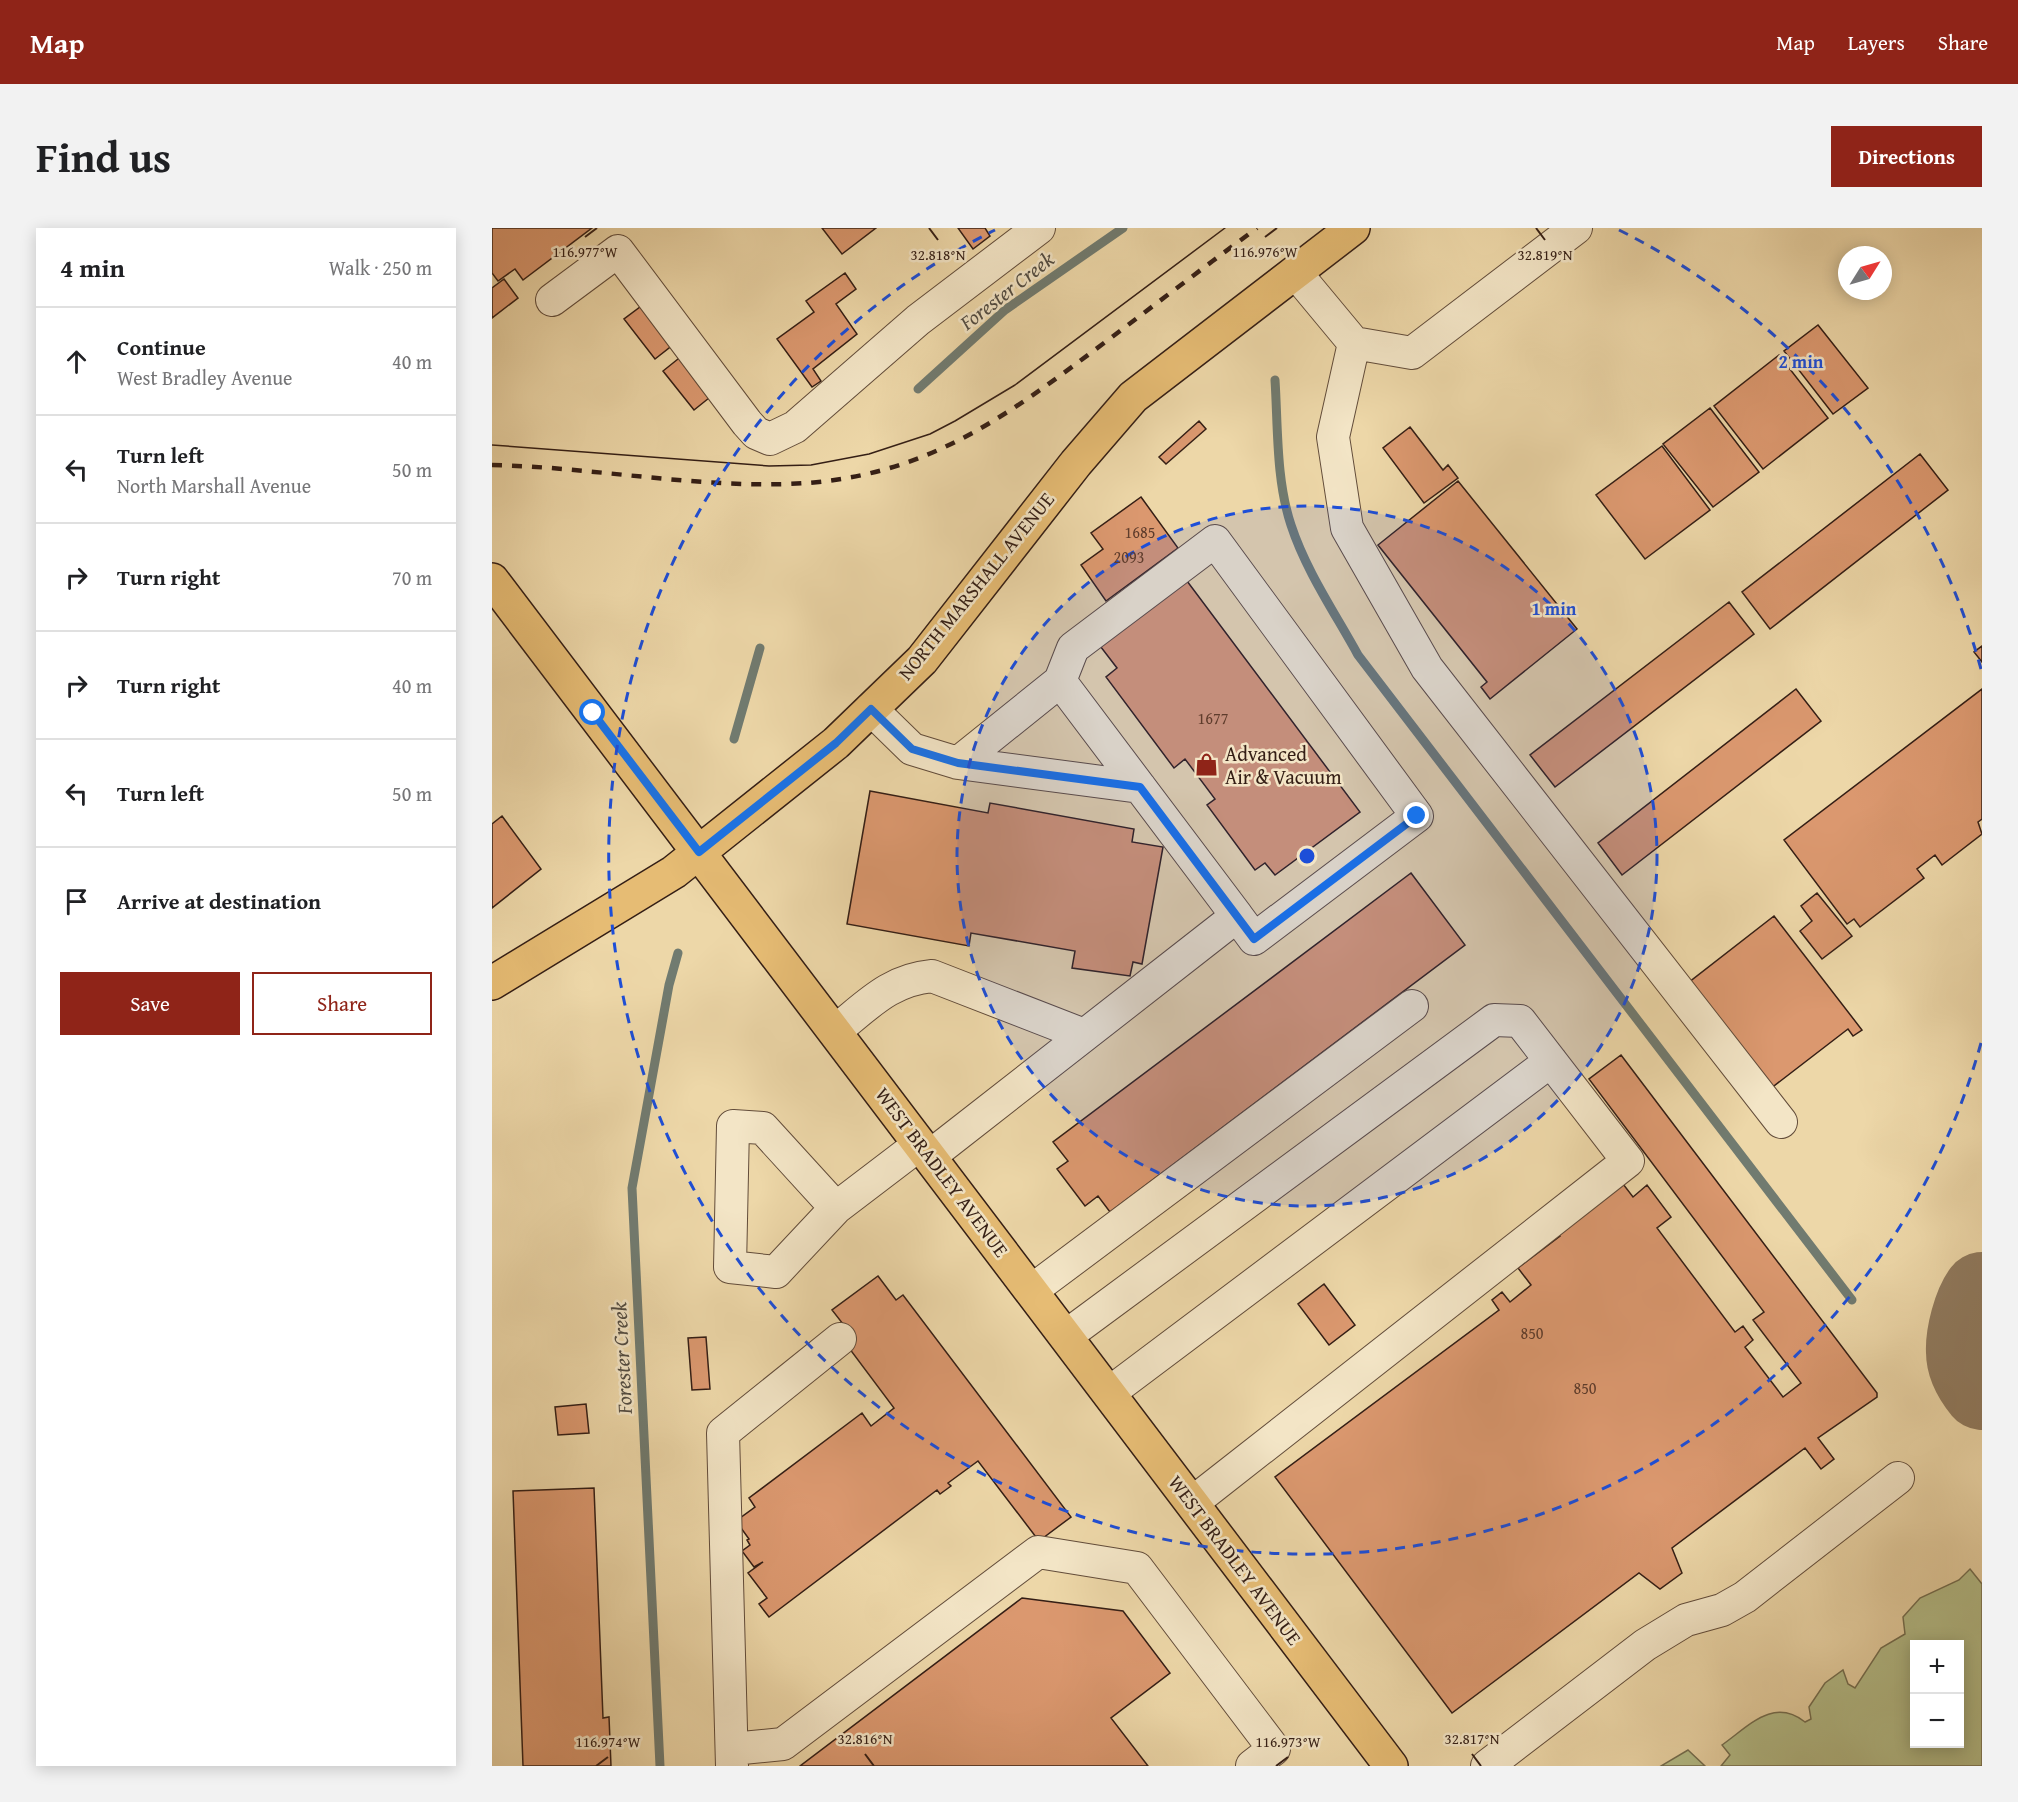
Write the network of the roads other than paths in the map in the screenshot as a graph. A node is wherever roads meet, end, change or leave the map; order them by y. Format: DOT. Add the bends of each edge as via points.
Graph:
graph roads {
  1 [pos="1039,228"];
  2 [pos="1353,228"];
  3 [pos="1576,228"];
  4 [pos="1295,272"];
  5 [pos="552,300"];
  6 [pos="1353,343"];
  7 [pos="492,580"];
  8 [pos="1060,681"];
  9 [pos="871,709"];
  10 [pos="958,763"];
  11 [pos="1140,787"];
  12 [pos="699,852"];
  13 [pos="1237,916"];
  14 [pos="492,983"];
  15 [pos="1412,1006"];
  16 [pos="835,1031"];
  17 [pos="1084,1035"];
  18 [pos="1551,1062"];
  19 [pos="1781,1122"];
  20 [pos="925,1150"];
  21 [pos="836,1208"];
  22 [pos="1031,1291"];
  23 [pos="1066,1336"];
  24 [pos="840,1339"];
  25 [pos="1109,1393"];
  26 [pos="1898,1478"];
  27 [pos="1191,1503"];
  28 [pos="732,1758"];
  29 [pos="1252,1766"];
  30 [pos="1391,1766"];
  31 [pos="1487,1766"];
  1 -- 5 [label="lane" via="918,320 795,427 770,439 756,433 747,423 618,252"];
  2 -- 4 [label="main road, NORTH MARSHALL AVENUE"];
  3 -- 6 [label="lane" via="1412,353"];
  4 -- 6 [label="lane"];
  4 -- 9 [label="main road, NORTH MARSHALL AVENUE" via="1133,397 1076,463 922,660"];
  6 -- 19 [label="lane" via="1333,437 1347,528 1427,668"];
  7 -- 12 [label="main road, WEST BRADLEY AVENUE"];
  8 -- 10 [label="lane"];
  8 -- 11 [label="lane"];
  8 -- 13 [label="lane" via="1072,648 1215,541 1417,816 1254,939"];
  9 -- 10 [label="lane" via="912,749"];
  9 -- 12 [label="main road, NORTH MARSHALL AVENUE" via="836,743"];
  10 -- 11 [label="lane"];
  11 -- 13 [label="lane"];
  12 -- 14 [label="main road, NORTH MARSHALL AVENUE" via="674,872"];
  12 -- 16 [label="main road, WEST BRADLEY AVENUE"];
  13 -- 17 [label="lane"];
  15 -- 22 [label="lane"];
  16 -- 17 [label="lane" via="895,984 932,976"];
  16 -- 20 [label="main road, WEST BRADLEY AVENUE"];
  17 -- 20 [label="lane"];
  18 -- 23 [label="lane" via="1520,1021 1494,1020"];
  18 -- 25 [label="lane"];
  18 -- 27 [label="lane" via="1628,1161"];
  20 -- 21 [label="lane"];
  20 -- 22 [label="main road, WEST BRADLEY AVENUE"];
  21 -- 21 [label="lane" via="776,1272 730,1267 733,1126 763,1128"];
  22 -- 23 [label="main road, WEST BRADLEY AVENUE"];
  23 -- 25 [label="main road, WEST BRADLEY AVENUE"];
  24 -- 28 [label="lane" via="723,1433"];
  25 -- 27 [label="main road, WEST BRADLEY AVENUE"];
  26 -- 31 [label="lane" via="1745,1597 1722,1610 1686,1620 1645,1645"];
  27 -- 30 [label="main road, WEST BRADLEY AVENUE"];
  28 -- 29 [label="lane" via="783,1744 1038,1552 1137,1568 1274,1749"];
}
